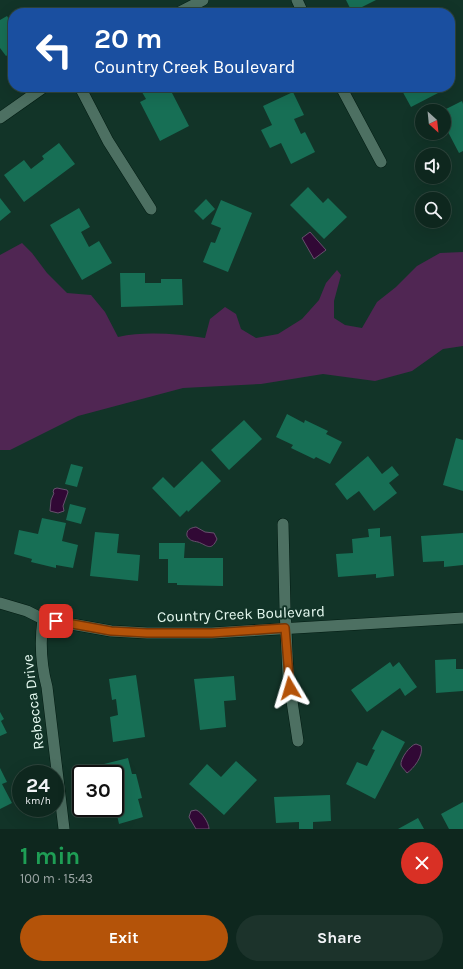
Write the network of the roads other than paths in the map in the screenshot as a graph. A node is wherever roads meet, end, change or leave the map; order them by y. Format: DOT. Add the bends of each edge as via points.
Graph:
graph roads {
  1 [pos="203,0"];
  2 [pos="188,8"];
  3 [pos="37,92"];
  4 [pos="83,92"];
  5 [pos="344,92"];
  6 [pos="0,118"];
  7 [pos="381,162"];
  8 [pos="151,209"];
  9 [pos="283,524"];
  10 [pos="0,603"];
  11 [pos="463,618"];
  12 [pos="43,619"];
  13 [pos="285,628"];
  14 [pos="298,740"];
  15 [pos="64,829"];
  1 -- 2 [label="street"];
  3 -- 6 [label="street"];
  4 -- 8 [label="street" via="108,141"];
  5 -- 7 [label="street"];
  9 -- 13 [label="street"];
  10 -- 12 [label="street, Country Creek Boulevard"];
  11 -- 13 [label="street, Country Creek Boulevard"];
  12 -- 13 [label="street, Country Creek Boulevard" via="111,631 147,633 212,633"];
  12 -- 15 [label="street, Rebecca Drive" via="41,635 44,676"];
  13 -- 14 [label="street" via="288,675"];
}
